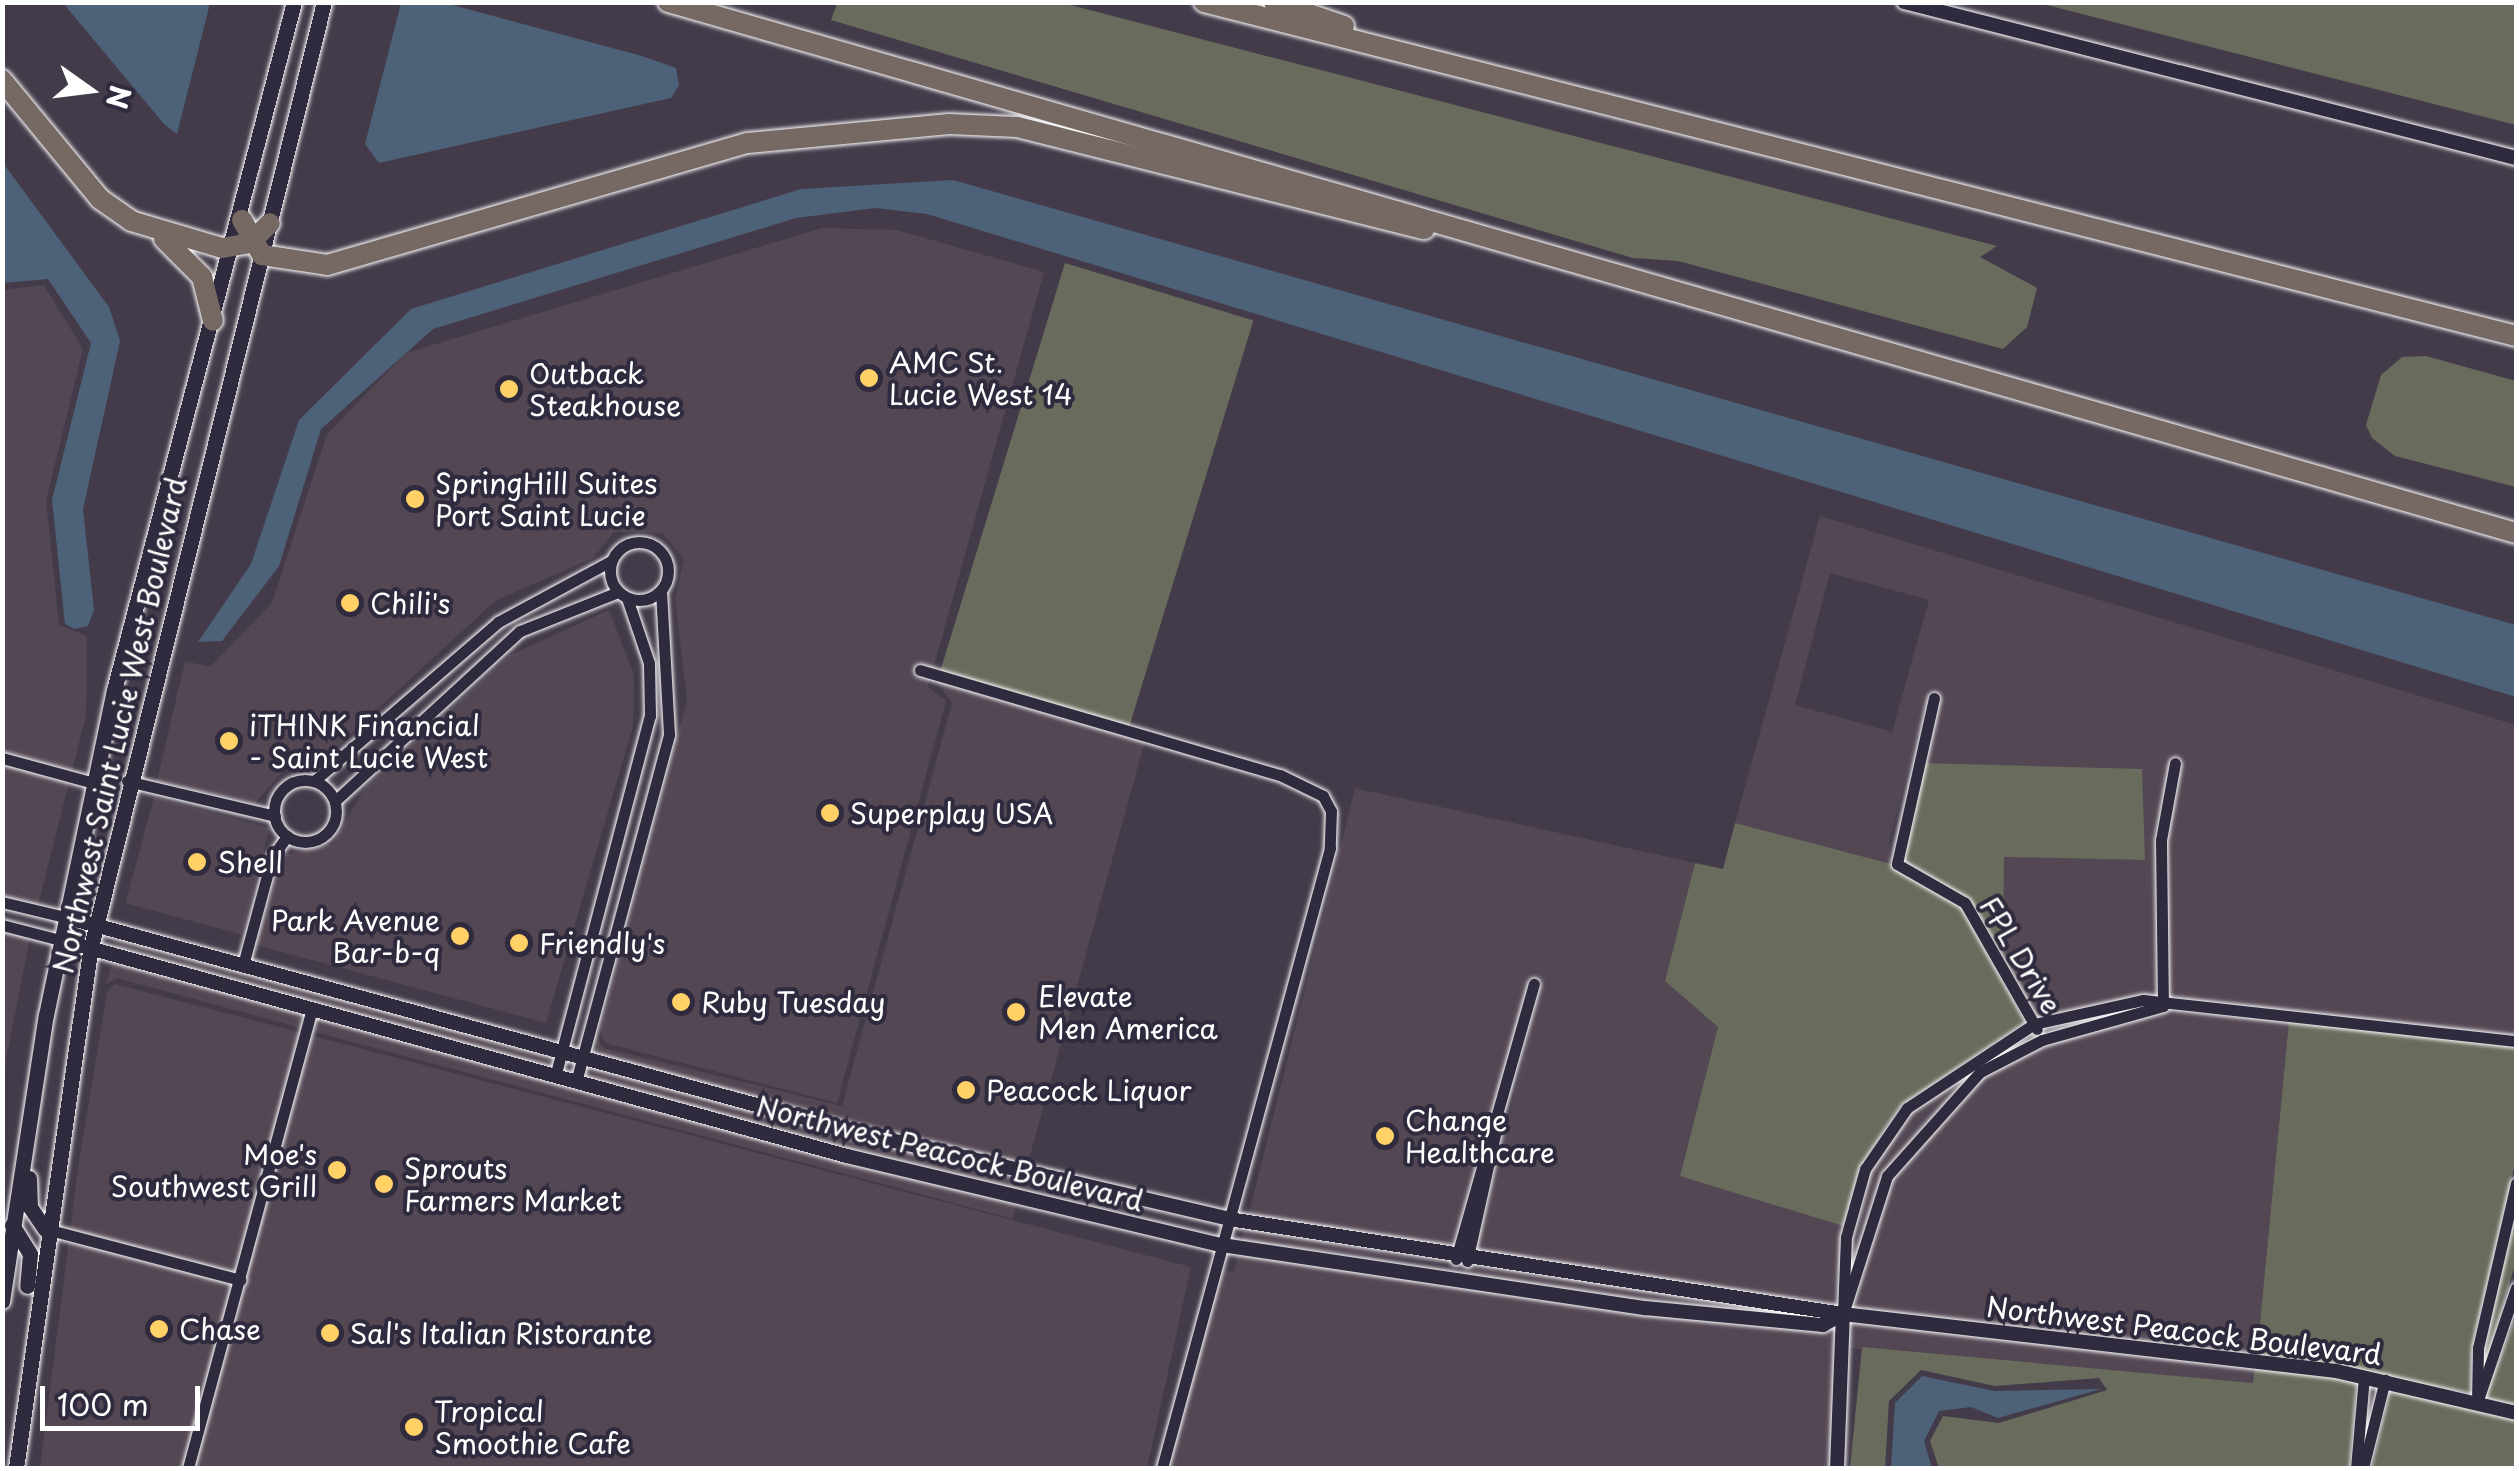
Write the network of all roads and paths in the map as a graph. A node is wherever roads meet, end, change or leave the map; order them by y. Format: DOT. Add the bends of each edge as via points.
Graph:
graph roads {
  1 [pos="294,2"];
  2 [pos="324,2"];
  3 [pos="668,2"];
  4 [pos="1204,2"];
  5 [pos="1274,2"];
  6 [pos="1904,2"];
  7 [pos="1419,58"];
  8 [pos="2,80"];
  9 [pos="2516,158"];
  10 [pos="242,220"];
  11 [pos="270,223"];
  12 [pos="1471,234"];
  13 [pos="158,235"];
  14 [pos="248,249"];
  15 [pos="213,322"];
  16 [pos="2516,336"];
  17 [pos="2516,533"];
  18 [pos="611,561"];
  19 [pos="661,590"];
  20 [pos="622,595"];
  21 [pos="920,670"];
  22 [pos="434,678"];
  23 [pos="449,694"];
  24 [pos="1934,698"];
  25 [pos="2,758"];
  26 [pos="2175,764"];
  27 [pos="314,780"];
  28 [pos="127,781"];
  29 [pos="94,783"];
  30 [pos="335,802"];
  31 [pos="275,816"];
  32 [pos="287,836"];
  33 [pos="2,902"];
  34 [pos="601,910"];
  35 [pos="622,916"];
  36 [pos="65,917"];
  37 [pos="2,925"];
  38 [pos="95,925"];
  39 [pos="60,940"];
  40 [pos="90,950"];
  41 [pos="243,965"];
  42 [pos="1534,984"];
  43 [pos="2163,1006"];
  44 [pos="312,1010"];
  45 [pos="46,1015"];
  46 [pos="2034,1024"];
  47 [pos="2042,1040"];
  48 [pos="2516,1041"];
  49 [pos="562,1052"];
  50 [pos="582,1058"];
  51 [pos="555,1077"];
  52 [pos="576,1082"];
  53 [pos="2516,1183"];
  54 [pos="1229,1220"];
  55 [pos="12,1224"];
  56 [pos="45,1229"];
  57 [pos="1222,1245"];
  58 [pos="1461,1260"];
  59 [pos="1342,1265"];
  60 [pos="240,1280"];
  61 [pos="2516,1288"];
  62 [pos="2,1301"];
  63 [pos="1843,1314"];
  64 [pos="2364,1376"];
  65 [pos="2385,1380"];
  66 [pos="2477,1400"];
  67 [pos="2516,1413"];
  68 [pos="19,1442"];
  69 [pos="16,1468"];
  70 [pos="188,1468"];
  71 [pos="1162,1468"];
  72 [pos="1837,1468"];
  73 [pos="2360,1468"];
  1 -- 10 [label="main road"];
  2 -- 11 [label="main road"];
  3 -- 12 [label="highway"];
  4 -- 7 [label="highway"];
  5 -- 7 [label="highway"];
  6 -- 9 [label="street"];
  7 -- 16 [label="highway"];
  8 -- 13 [label="highway" via="100,199"];
  10 -- 14 [label="highway"];
  11 -- 14 [label="highway"];
  12 -- 14 [label="highway" via="1388,226 1016,127 886,124 748,143 327,266"];
  12 -- 17 [label="highway"];
  13 -- 14 [label="highway"];
  13 -- 15 [label="highway" via="202,278"];
  14 -- 15 [label="main road"];
  14 -- 28 [label="main road, Northwest Saint Lucie West Boulevard"];
  15 -- 29 [label="main road"];
  18 -- 19 [label="street" via="631,542 658,548 668,564"];
  18 -- 20 [label="street"];
  18 -- 22 [label="street" via="508,615"];
  19 -- 20 [label="street"];
  19 -- 35 [label="street" via="674,706"];
  20 -- 23 [label="street" via="538,620"];
  20 -- 34 [label="street" via="650,664 650,716"];
  21 -- 54 [label="street" via="1280,775 1323,796 1330,848"];
  22 -- 23 [label="street"];
  22 -- 27 [label="street"];
  23 -- 30 [label="street"];
  24 -- 46 [label="street, FPL Drive" via="1897,864 1965,903"];
  25 -- 29 [label="street"];
  26 -- 43 [label="street" via="2161,840"];
  27 -- 30 [label="street"];
  27 -- 31 [label="street" via="284,788"];
  28 -- 31 [label="street"];
  28 -- 38 [label="main road, Northwest Saint Lucie West Boulevard"];
  29 -- 36 [label="main road"];
  30 -- 32 [label="street" via="324,836"];
  31 -- 32 [label="street"];
  32 -- 41 [label="street" via="272,857"];
  33 -- 36 [label="street"];
  34 -- 35 [label="street"];
  34 -- 49 [label="street"];
  35 -- 50 [label="street"];
  36 -- 38 [label="street, Northwest Peacock Boulevard"];
  36 -- 39 [label="main road"];
  37 -- 39 [label="street"];
  38 -- 40 [label="main road, Northwest Saint Lucie West Boulevard"];
  38 -- 41 [label="street, Northwest Peacock Boulevard"];
  39 -- 40 [label="street, Northwest Peacock Boulevard"];
  39 -- 45 [label="main road"];
  40 -- 44 [label="street, Northwest Peacock Boulevard"];
  40 -- 56 [label="main road, Northwest Saint Lucie West Boulevard"];
  41 -- 49 [label="street, Northwest Peacock Boulevard"];
  42 -- 58 [label="street"];
  43 -- 46 [label="street" via="2143,1000"];
  43 -- 47 [label="street"];
  43 -- 48 [label="street"];
  44 -- 51 [label="street, Northwest Peacock Boulevard"];
  44 -- 60 [label="street"];
  45 -- 55 [label="main road"];
  45 -- 56 [label="main road" via="51,1038 28,1198"];
  46 -- 47 [label="street, FPL Drive"];
  46 -- 63 [label="street" via="1907,1108 1865,1169 1846,1237"];
  47 -- 63 [label="street" via="1980,1072 1887,1176"];
  49 -- 50 [label="street, Northwest Peacock Boulevard"];
  49 -- 51 [label="street"];
  50 -- 52 [label="street"];
  50 -- 54 [label="street, Northwest Peacock Boulevard"];
  51 -- 52 [label="street, Northwest Peacock Boulevard"];
  52 -- 57 [label="street, Northwest Peacock Boulevard"];
  53 -- 66 [label="street" via="2478,1348"];
  54 -- 57 [label="street"];
  54 -- 58 [label="street, Northwest Peacock Boulevard"];
  55 -- 62 [label="main road"];
  55 -- 68 [label="main road" via="30,1254 12,1426"];
  56 -- 60 [label="street"];
  56 -- 68 [label="main road, Northwest Saint Lucie West Boulevard"];
  57 -- 59 [label="street, Northwest Peacock Boulevard"];
  57 -- 71 [label="street"];
  58 -- 59 [label="street" via="1444,1274"];
  58 -- 63 [label="street, Northwest Peacock Boulevard"];
  59 -- 63 [label="street, Northwest Peacock Boulevard" via="1645,1308 1823,1325"];
  60 -- 70 [label="street"];
  61 -- 66 [label="street"];
  63 -- 64 [label="street, Northwest Peacock Boulevard"];
  63 -- 72 [label="street"];
  64 -- 65 [label="street, Northwest Peacock Boulevard"];
  64 -- 73 [label="street"];
  65 -- 66 [label="street, Northwest Peacock Boulevard"];
  65 -- 73 [label="street"];
  66 -- 67 [label="street, Northwest Peacock Boulevard"];
  68 -- 69 [label="main road, Northwest Saint Lucie West Boulevard"];
}
